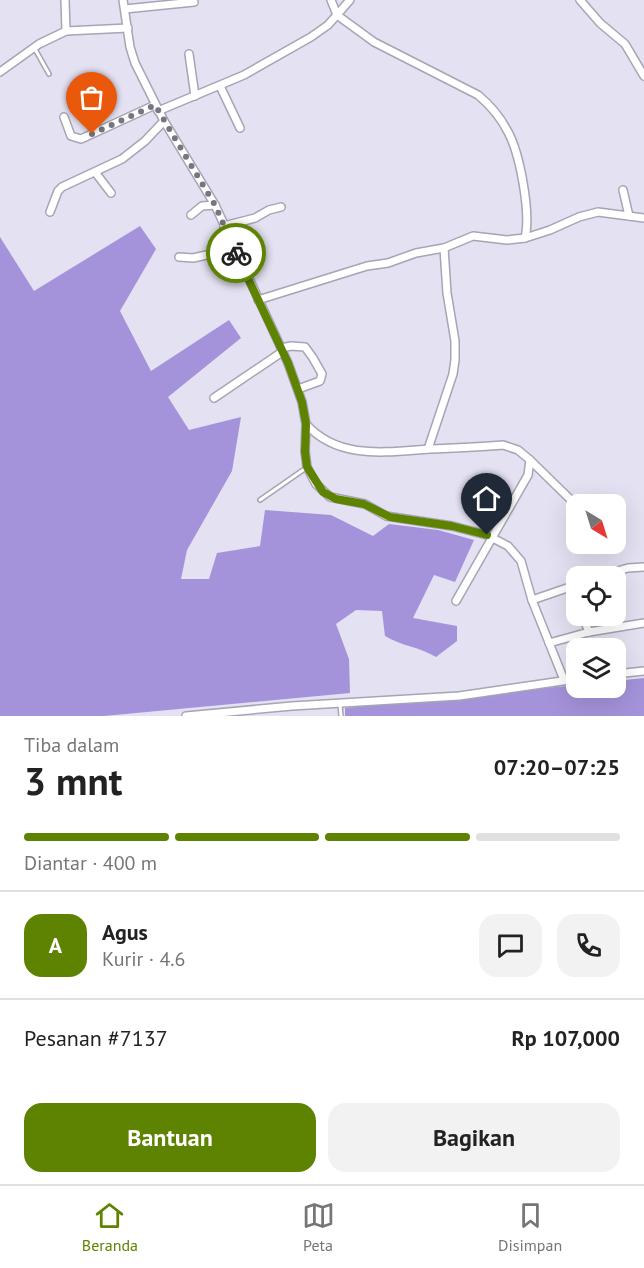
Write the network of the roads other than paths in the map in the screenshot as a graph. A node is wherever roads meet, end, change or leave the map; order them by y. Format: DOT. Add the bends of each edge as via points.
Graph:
graph roads {
  1 [pos="64,0"];
  2 [pos="123,0"];
  3 [pos="332,0"];
  4 [pos="350,0"];
  5 [pos="580,0"];
  6 [pos="194,2"];
  7 [pos="125,9"];
  8 [pos="337,15"];
  9 [pos="128,28"];
  10 [pos="66,31"];
  11 [pos="34,48"];
  12 [pos="189,54"];
  13 [pos="0,72"];
  14 [pos="49,74"];
  15 [pos="644,76"];
  16 [pos="220,86"];
  17 [pos="195,96"];
  18 [pos="157,108"];
  19 [pos="64,117"];
  20 [pos="164,121"];
  21 [pos="240,128"];
  22 [pos="95,172"];
  23 [pos="623,190"];
  24 [pos="111,193"];
  25 [pos="215,205"];
  26 [pos="282,207"];
  27 [pos="50,212"];
  28 [pos="191,214"];
  29 [pos="629,216"];
  30 [pos="644,218"];
  31 [pos="224,226"];
  32 [pos="525,238"];
  33 [pos="444,248"];
  34 [pos="234,249"];
  35 [pos="179,257"];
  36 [pos="258,300"];
  37 [pos="282,350"];
  38 [pos="298,389"];
  39 [pos="214,398"];
  40 [pos="306,424"];
  41 [pos="428,449"];
  42 [pos="530,460"];
  43 [pos="307,467"];
  44 [pos="566,495"];
  45 [pos="260,500"];
  46 [pos="493,537"];
  47 [pos="644,567"];
  48 [pos="626,569"];
  49 [pos="566,588"];
  50 [pos="532,600"];
  51 [pos="456,601"];
  52 [pos="644,622"];
  53 [pos="586,626"];
  54 [pos="589,633"];
  55 [pos="549,643"];
  56 [pos="644,671"];
  57 [pos="626,673"];
  58 [pos="564,680"];
  59 [pos="340,704"];
  60 [pos="221,714"];
  61 [pos="186,716"];
  62 [pos="341,716"];
  1 -- 10 [label="street"];
  2 -- 7 [label="street"];
  3 -- 8 [label="street"];
  4 -- 8 [label="street"];
  5 -- 15 [label="street" via="625,44"];
  6 -- 7 [label="street"];
  7 -- 9 [label="street"];
  8 -- 16 [label="street" via="311,37"];
  8 -- 32 [label="street" via="374,42 478,95 492,108 512,139 528,217"];
  9 -- 10 [label="street"];
  9 -- 18 [label="street" via="135,63"];
  10 -- 11 [label="street"];
  11 -- 13 [label="street"];
  11 -- 14 [label="lane"];
  12 -- 17 [label="street"];
  16 -- 17 [label="street"];
  16 -- 21 [label="street"];
  17 -- 18 [label="street"];
  18 -- 19 [label="street" via="81,139 71,136"];
  18 -- 20 [label="street"];
  20 -- 22 [label="street" via="133,151"];
  20 -- 25 [label="street"];
  22 -- 24 [label="street"];
  22 -- 27 [label="street" via="58,191"];
  23 -- 29 [label="street"];
  25 -- 28 [label="street" via="202,206"];
  25 -- 31 [label="street"];
  26 -- 31 [label="street"];
  29 -- 30 [label="street"];
  29 -- 32 [label="street" via="589,213"];
  31 -- 34 [label="street"];
  32 -- 33 [label="street" via="473,236"];
  33 -- 36 [label="street" via="367,266"];
  33 -- 41 [label="street" via="455,360"];
  34 -- 35 [label="street" via="193,258"];
  34 -- 36 [label="street"];
  36 -- 37 [label="street"];
  37 -- 38 [label="street"];
  37 -- 38 [label="street" via="305,347 322,374 320,381"];
  37 -- 39 [label="street"];
  38 -- 40 [label="street"];
  40 -- 41 [label="street" via="348,449 389,453"];
  40 -- 43 [label="street"];
  41 -- 42 [label="street" via="503,445"];
  42 -- 44 [label="street"];
  42 -- 46 [label="street" via="528,475"];
  43 -- 45 [label="lane"];
  43 -- 46 [label="street" via="316,484 330,497 364,504 390,517"];
  46 -- 50 [label="street" via="518,555"];
  46 -- 51 [label="street"];
  47 -- 48 [label="street"];
  49 -- 50 [label="street"];
  50 -- 55 [label="street"];
  52 -- 54 [label="street"];
  53 -- 54 [label="street"];
  54 -- 55 [label="street"];
  55 -- 58 [label="street"];
  56 -- 57 [label="street"];
  58 -- 59 [label="street" via="475,694"];
  59 -- 60 [label="street"];
  59 -- 62 [label="lane"];
  60 -- 61 [label="street"];
}
